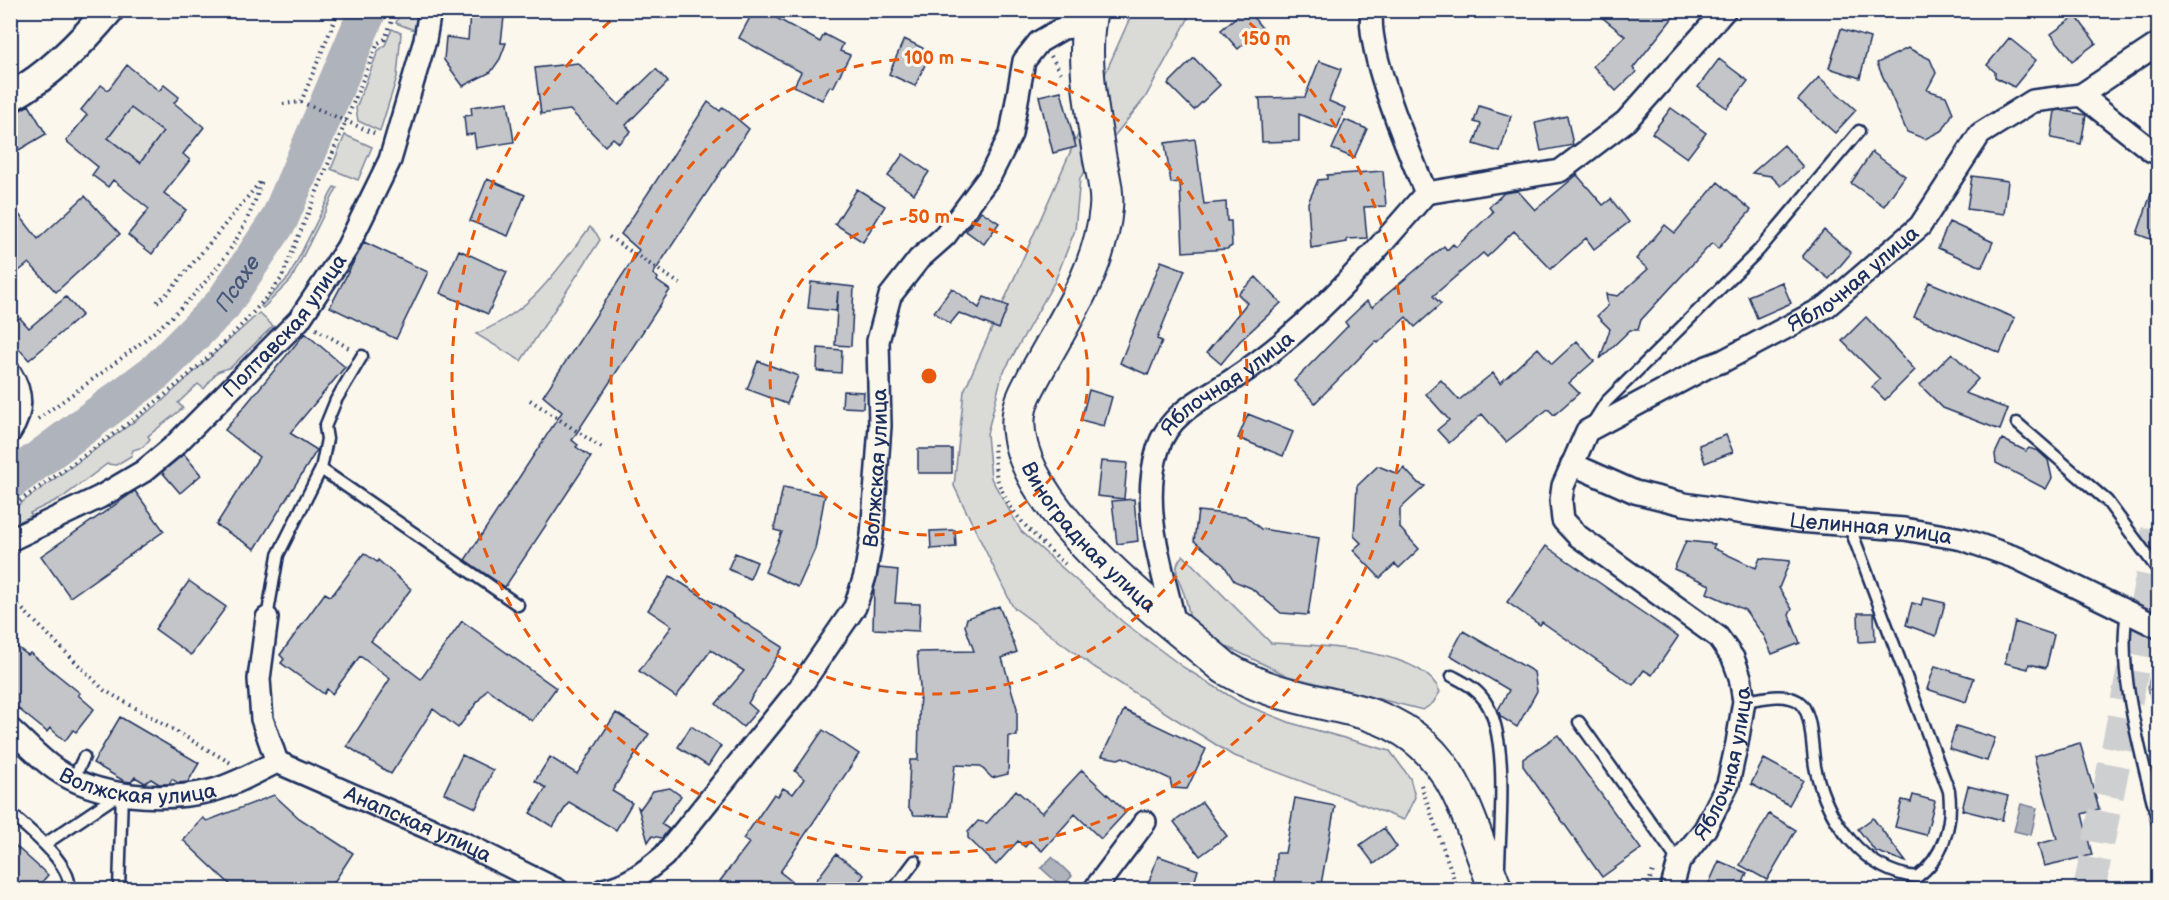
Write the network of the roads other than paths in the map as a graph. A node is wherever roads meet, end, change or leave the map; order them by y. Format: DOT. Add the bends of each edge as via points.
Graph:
graph roads {
  1 [pos="109,10"];
  2 [pos="430,10"];
  3 [pos="1725,10"];
  4 [pos="1368,12"];
  5 [pos="1090,18"];
  6 [pos="2158,44"];
  7 [pos="2081,95"];
  8 [pos="10,97"];
  9 [pos="1858,131"];
  10 [pos="2158,153"];
  11 [pos="1426,194"];
  12 [pos="362,356"];
  13 [pos="10,373"];
  14 [pos="2017,423"];
  15 [pos="20,428"];
  16 [pos="1587,432"];
  17 [pos="1572,464"];
  18 [pos="321,469"];
  19 [pos="1849,525"];
  20 [pos="10,540"];
  21 [pos="2158,570"];
  22 [pos="518,605"];
  23 [pos="2127,613"];
  24 [pos="267,618"];
  25 [pos="1175,624"];
  26 [pos="2158,627"];
  27 [pos="1452,676"];
  28 [pos="1744,701"];
  29 [pos="1580,722"];
  30 [pos="10,729"];
  31 [pos="84,757"];
  32 [pos="277,762"];
  33 [pos="73,780"];
  34 [pos="122,792"];
  35 [pos="10,813"];
  36 [pos="1145,822"];
  37 [pos="2158,823"];
  38 [pos="45,844"];
  39 [pos="915,861"];
  40 [pos="1679,862"];
  41 [pos="69,890"];
  42 [pos="119,890"];
  43 [pos="557,890"];
  44 [pos="603,890"];
  45 [pos="893,890"];
  46 [pos="1094,890"];
  47 [pos="1497,890"];
  48 [pos="1671,890"];
  1 -- 8 [label="street" via="83,41 37,81"];
  2 -- 20 [label="street, Полтавская улица" via="396,142 347,248 299,320 174,446 144,471"];
  3 -- 11 [label="street" via="1626,121 1560,171"];
  4 -- 11 [label="street" via="1377,56"];
  5 -- 25 [label="main road, Виноградная улица" via="1088,61 1106,208 1072,310 1024,397 1019,422 1029,469 1082,544"];
  5 -- 44 [label="street, Волжская улица" via="1039,42 1024,61 1011,134 990,176 945,236 919,259 890,296 878,341 880,426 872,536 855,607 800,687 664,856 640,875"];
  6 -- 7 [label="street, Яблочная улица"];
  7 -- 10 [label="street"];
  7 -- 16 [label="street, Яблочная улица" via="2033,101 1980,134 1920,226 1827,306"];
  9 -- 16 [label="lane, Яблочная улица" via="1759,250 1606,402"];
  11 -- 25 [label="street, Яблочная улица" via="1301,329 1271,354 1188,407 1169,425 1158,449 1151,491 1152,519"];
  12 -- 18 [label="lane" via="336,400 326,427"];
  13 -- 15 [label="street" via="21,397 17,420"];
  14 -- 21 [label="lane" via="2107,501"];
  16 -- 17 [label="street, Яблочная улица"];
  17 -- 19 [label="street, Целинная улица" via="1635,492 1684,504"];
  17 -- 28 [label="street, Яблочная улица" via="1562,493 1563,520 1578,536 1719,637 1737,667"];
  18 -- 22 [label="lane"];
  18 -- 24 [label="lane" via="278,555"];
  19 -- 23 [label="street, Целинная улица" via="1962,539 2017,558"];
  19 -- 28 [label="lane" via="1948,791 1951,820 1926,870 1917,877 1903,876 1868,857 1842,832 1815,770 1807,711 1799,702 1774,696"];
  23 -- 26 [label="street, Целинная улица"];
  23 -- 37 [label="lane" via="2123,640 2132,703"];
  24 -- 32 [label="street" via="259,679 262,719"];
  25 -- 47 [label="main road, Виноградная улица" via="1225,668 1252,684 1392,722 1416,736 1442,763"];
  27 -- 47 [label="lane" via="1473,687 1493,717 1502,790"];
  28 -- 40 [label="street, Яблочная улица" via="1728,784 1705,829"];
  29 -- 40 [label="lane"];
  30 -- 33 [label="street, Волжская улица"];
  31 -- 33 [label="lane"];
  32 -- 34 [label="street, Волжская улица" via="212,791 166,797"];
  32 -- 43 [label="street, Анапская улица" via="465,844"];
  33 -- 34 [label="street, Волжская улица"];
  34 -- 38 [label="lane"];
  34 -- 42 [label="lane"];
  35 -- 38 [label="lane"];
  36 -- 46 [label="street"];
  38 -- 41 [label="lane" via="69,879"];
  39 -- 45 [label="lane"];
  40 -- 48 [label="street, Яблочная улица"];
}
